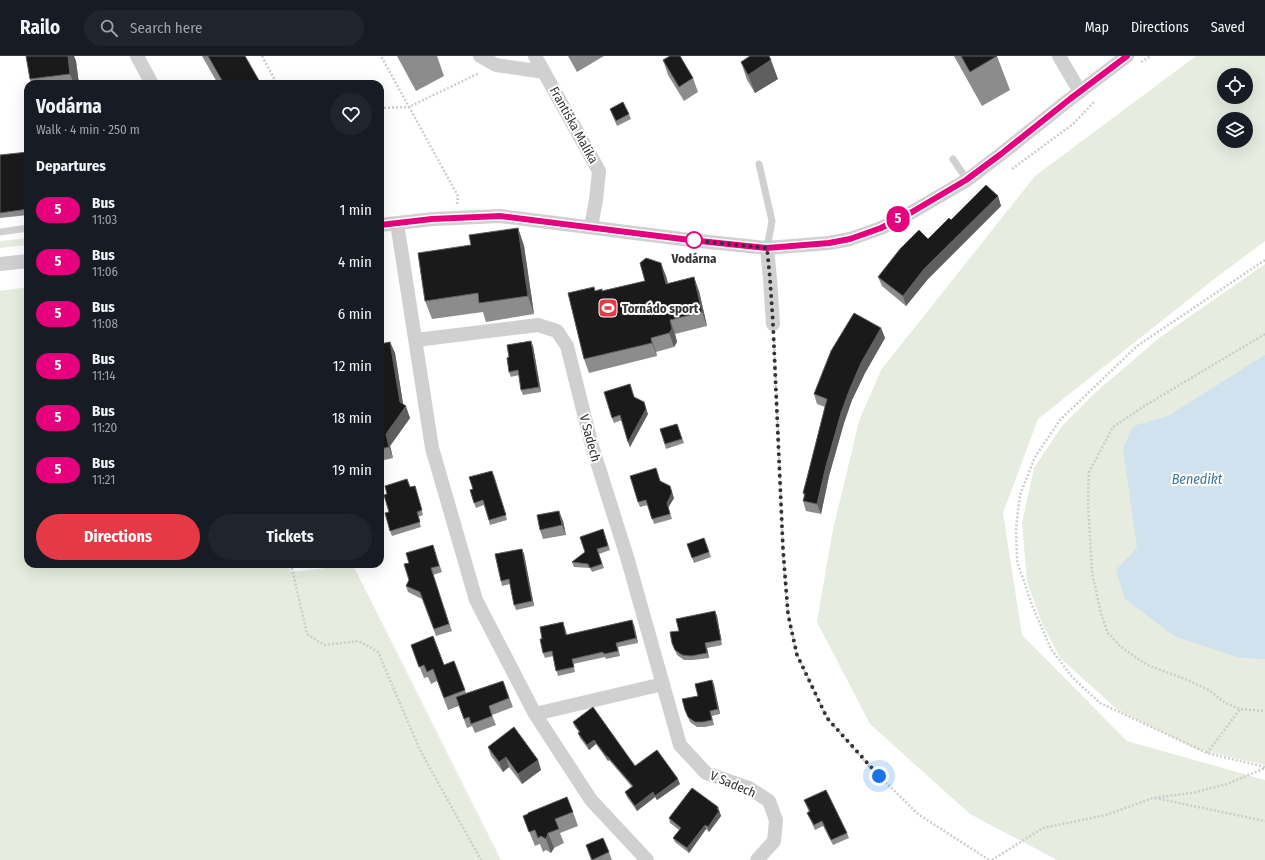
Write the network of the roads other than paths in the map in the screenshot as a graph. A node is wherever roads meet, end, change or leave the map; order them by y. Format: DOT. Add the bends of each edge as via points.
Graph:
graph roads {
  1 [pos="137,56"];
  2 [pos="480,56"];
  3 [pos="535,56"];
  4 [pos="1059,56"];
  5 [pos="1133,60"];
  6 [pos="544,72"];
  7 [pos="150,80"];
  8 [pos="1080,92"];
  9 [pos="953,159"];
  10 [pos="759,164"];
  11 [pos="966,180"];
  12 [pos="397,223"];
  13 [pos="384,225"];
  14 [pos="591,226"];
  15 [pos="24,229"];
  16 [pos="0,232"];
  17 [pos="767,248"];
  18 [pos="24,261"];
  19 [pos="0,264"];
  20 [pos="773,324"];
  21 [pos="416,340"];
  22 [pos="663,684"];
  23 [pos="535,714"];
  24 [pos="647,860"];
  25 [pos="757,860"];
  1 -- 7 [label="street"];
  2 -- 6 [label="street, Františka Malíka" via="496,65"];
  3 -- 6 [label="street, Františka Malíka"];
  4 -- 8 [label="street"];
  5 -- 8 [label="street"];
  6 -- 14 [label="street, Františka Malíka" via="599,171"];
  8 -- 11 [label="street"];
  9 -- 11 [label="lane"];
  10 -- 17 [label="lane" via="772,221"];
  11 -- 17 [label="street" via="881,228 850,239"];
  12 -- 13 [label="street"];
  12 -- 14 [label="street" via="500,216"];
  12 -- 21 [label="street"];
  14 -- 17 [label="street"];
  15 -- 16 [label="lane"];
  17 -- 20 [label="street"];
  18 -- 19 [label="street"];
  21 -- 22 [label="street, V Sadech" via="538,325 557,331 567,346 592,446"];
  21 -- 23 [label="street" via="432,448 476,600"];
  22 -- 23 [label="street"];
  22 -- 25 [label="street, V Sadech" via="680,745 706,773 749,788 769,801 776,820 774,841"];
  23 -- 24 [label="street" via="591,800"];
}
